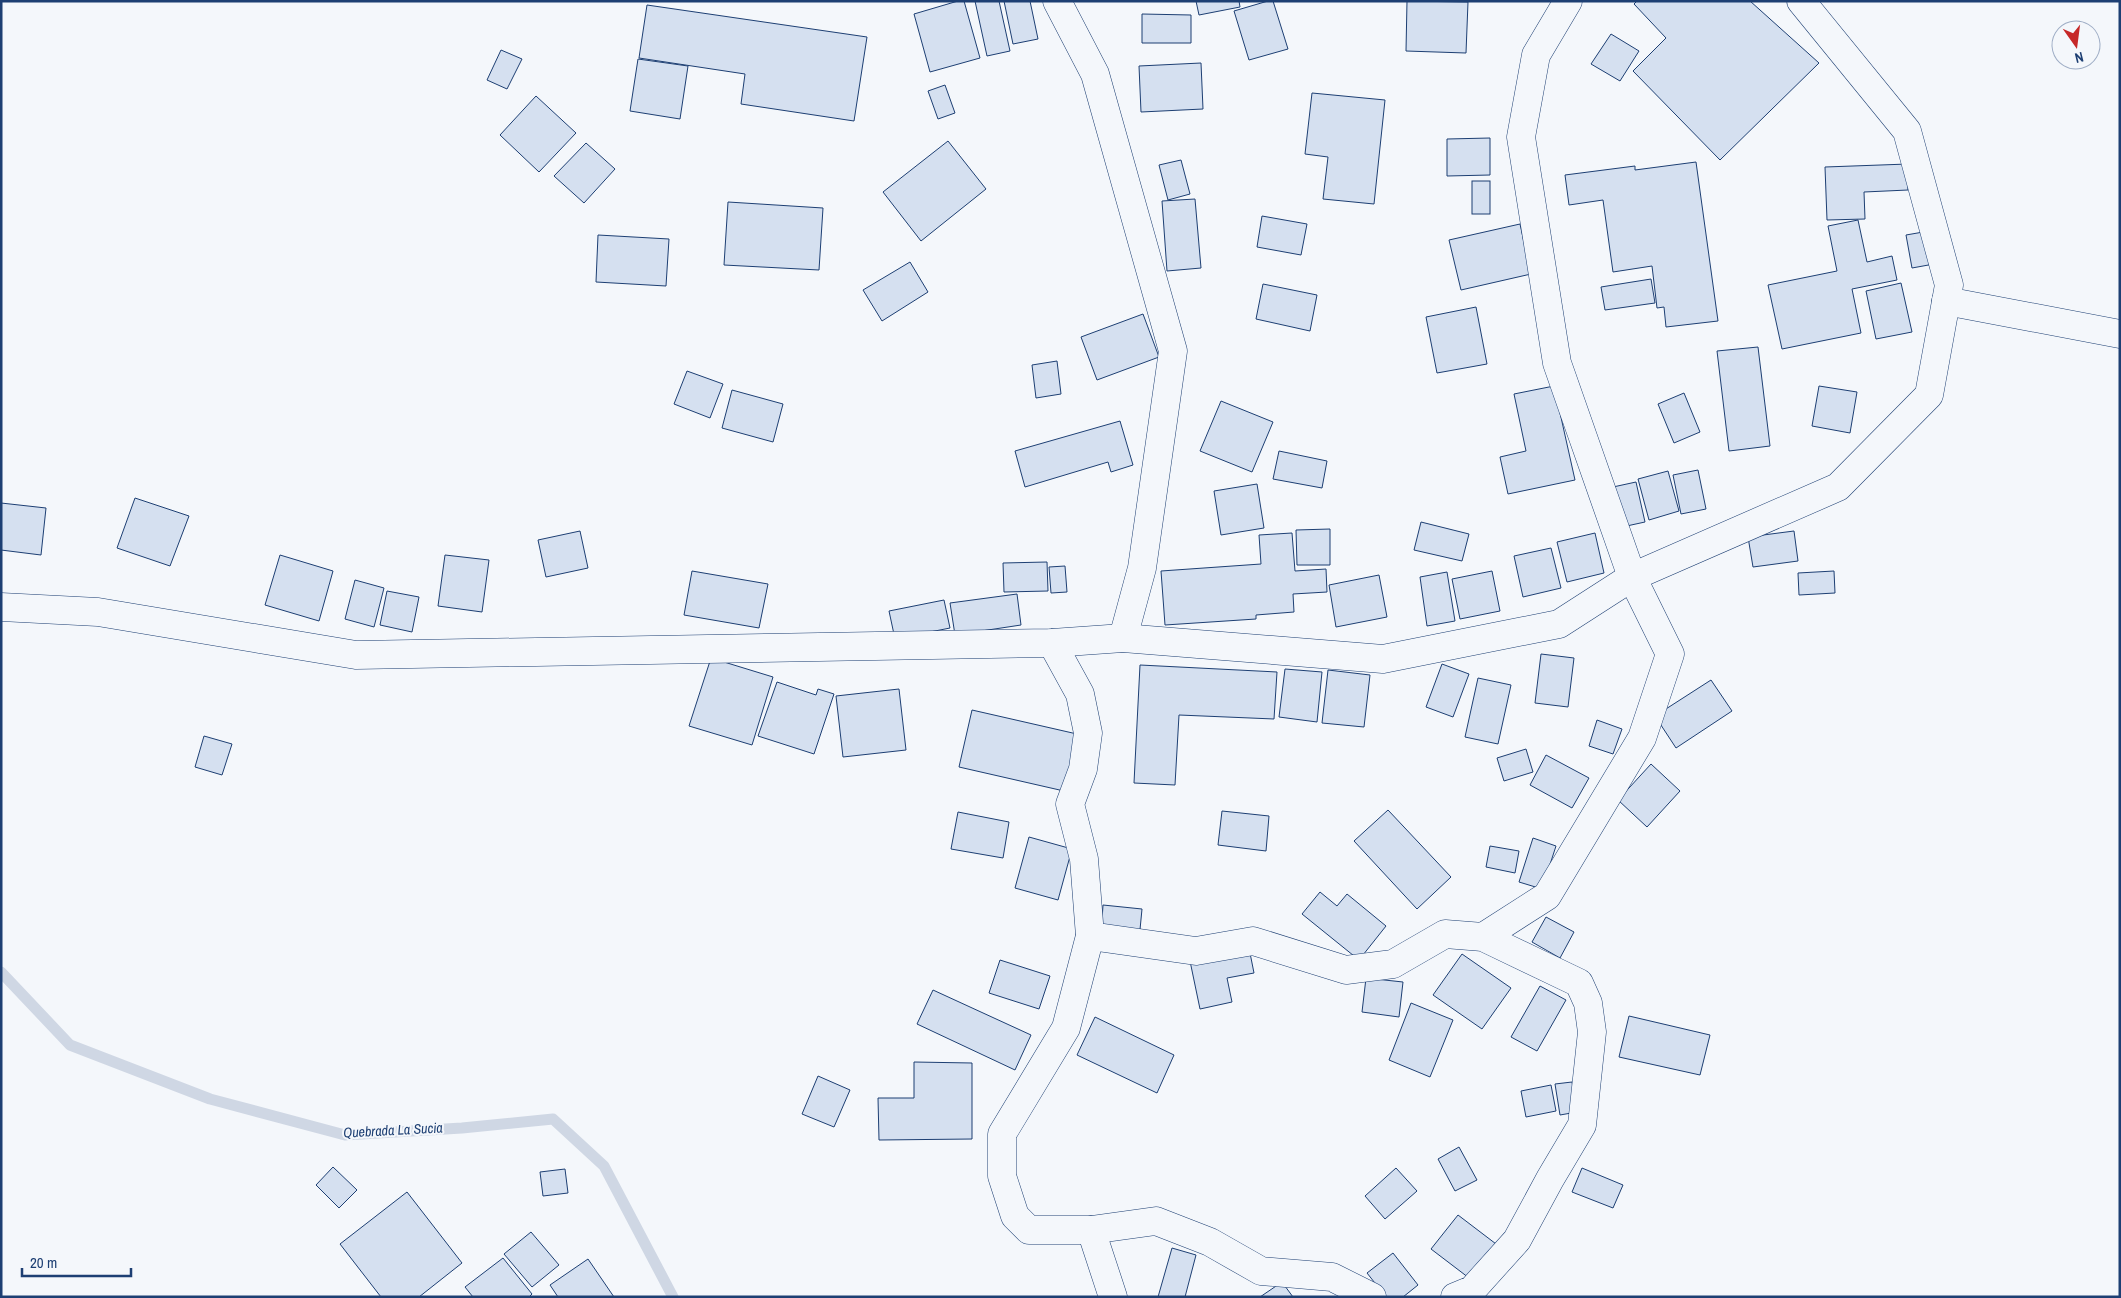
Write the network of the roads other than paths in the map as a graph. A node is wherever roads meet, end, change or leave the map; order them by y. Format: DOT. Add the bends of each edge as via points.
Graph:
graph roads {
  1 [pos="1057,1"];
  2 [pos="1568,1"];
  3 [pos="1801,1"];
  4 [pos="1946,301"];
  5 [pos="2120,334"];
  6 [pos="1632,577"];
  7 [pos="1,607"];
  8 [pos="1123,638"];
  9 [pos="1052,643"];
  10 [pos="1090,936"];
  11 [pos="1483,937"];
  12 [pos="1090,1230"];
  13 [pos="1113,1297"];
  14 [pos="1372,1297"];
  15 [pos="1455,1297"];
  1 -- 8 [label="street" via="1095,74 1173,351 1142,568"];
  2 -- 6 [label="street" via="1536,55 1521,138 1557,363"];
  3 -- 4 [label="street" via="1907,131 1949,285"];
  4 -- 5 [label="street"];
  4 -- 6 [label="street" via="1929,395 1838,487"];
  6 -- 8 [label="street" via="1559,624 1383,659"];
  6 -- 11 [label="street" via="1670,654 1642,738 1547,896"];
  7 -- 9 [label="street" via="98,612 356,655"];
  8 -- 9 [label="street"];
  9 -- 10 [label="street" via="1080,694 1088,733 1083,769 1070,804 1084,859"];
  10 -- 11 [label="street" via="1196,951 1254,941 1346,970 1393,964 1445,934"];
  10 -- 12 [label="street" via="1066,1028 1002,1134 1002,1176 1016,1216 1029,1230"];
  11 -- 15 [label="street" via="1579,983 1588,1003 1592,1032 1582,1125 1517,1240 1472,1290"];
  12 -- 13 [label="street"];
  12 -- 14 [label="street" via="1156,1221 1210,1242 1262,1271 1332,1277"];
}
